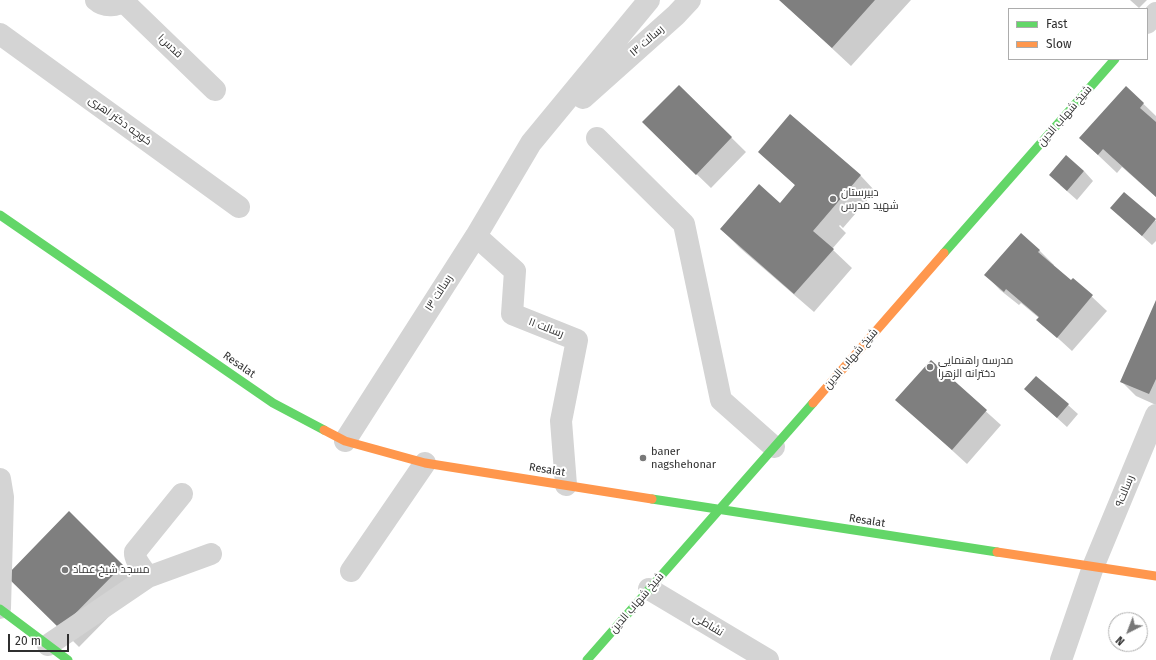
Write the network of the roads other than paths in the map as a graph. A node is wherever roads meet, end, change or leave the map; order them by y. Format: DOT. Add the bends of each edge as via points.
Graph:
graph roads {
  1 [pos="96,0"];
  2 [pos="649,0"];
  3 [pos="690,0"];
  4 [pos="125,1"];
  5 [pos="1156,13"];
  6 [pos="1148,22"];
  7 [pos="0,34"];
  8 [pos="1114,60"];
  9 [pos="215,90"];
  10 [pos="597,138"];
  11 [pos="531,143"];
  12 [pos="239,207"];
  13 [pos="0,215"];
  14 [pos="476,236"];
  15 [pos="1156,415"];
  16 [pos="345,441"];
  17 [pos="774,447"];
  18 [pos="425,463"];
  19 [pos="0,479"];
  20 [pos="566,485"];
  21 [pos="182,494"];
  22 [pos="717,510"];
  23 [pos="211,554"];
  24 [pos="1093,567"];
  25 [pos="351,571"];
  26 [pos="148,576"];
  27 [pos="1156,576"];
  28 [pos="649,589"];
  29 [pos="0,609"];
  30 [pos="48,645"];
  31 [pos="68,660"];
  32 [pos="587,660"];
  33 [pos="768,660"];
  34 [pos="1061,660"];
  1 -- 4 [label="street, قدس۱" via="100,4 111,6"];
  2 -- 11 [label="street, رسالت ۱۳"];
  3 -- 11 [label="street, رسالت ۱۳"];
  4 -- 9 [label="street, قدس۱"];
  5 -- 6 [label="street"];
  7 -- 12 [label="street, کوچه دکتر اهری"];
  8 -- 17 [label="main road, شیخ شهاب الدین"];
  10 -- 17 [label="street" via="684,224 721,400"];
  11 -- 14 [label="street, رسالت ۱۳"];
  13 -- 16 [label="main road, Resalat" via="273,403"];
  14 -- 16 [label="street, رسالت ۱۳"];
  14 -- 20 [label="street, رسالت ۱۱" via="515,271 512,314 576,340 561,421"];
  15 -- 24 [label="street, رسالت۹"];
  16 -- 18 [label="main road, Resalat"];
  17 -- 22 [label="main road, شیخ شهاب الدین"];
  18 -- 20 [label="main road, Resalat"];
  18 -- 25 [label="street"];
  19 -- 29 [label="street" via="3,497"];
  20 -- 22 [label="main road, Resalat"];
  21 -- 26 [label="street" via="136,552 137,560"];
  22 -- 24 [label="main road, Resalat"];
  22 -- 28 [label="main road, شیخ شهاب الدین"];
  23 -- 26 [label="street"];
  24 -- 27 [label="main road, Resalat"];
  24 -- 34 [label="street, رسالت۹"];
  26 -- 30 [label="street"];
  28 -- 32 [label="main road, شیخ شهاب الدین"];
  28 -- 33 [label="street, نشاطی"];
  29 -- 30 [label="main road"];
  30 -- 31 [label="main road"];
}
